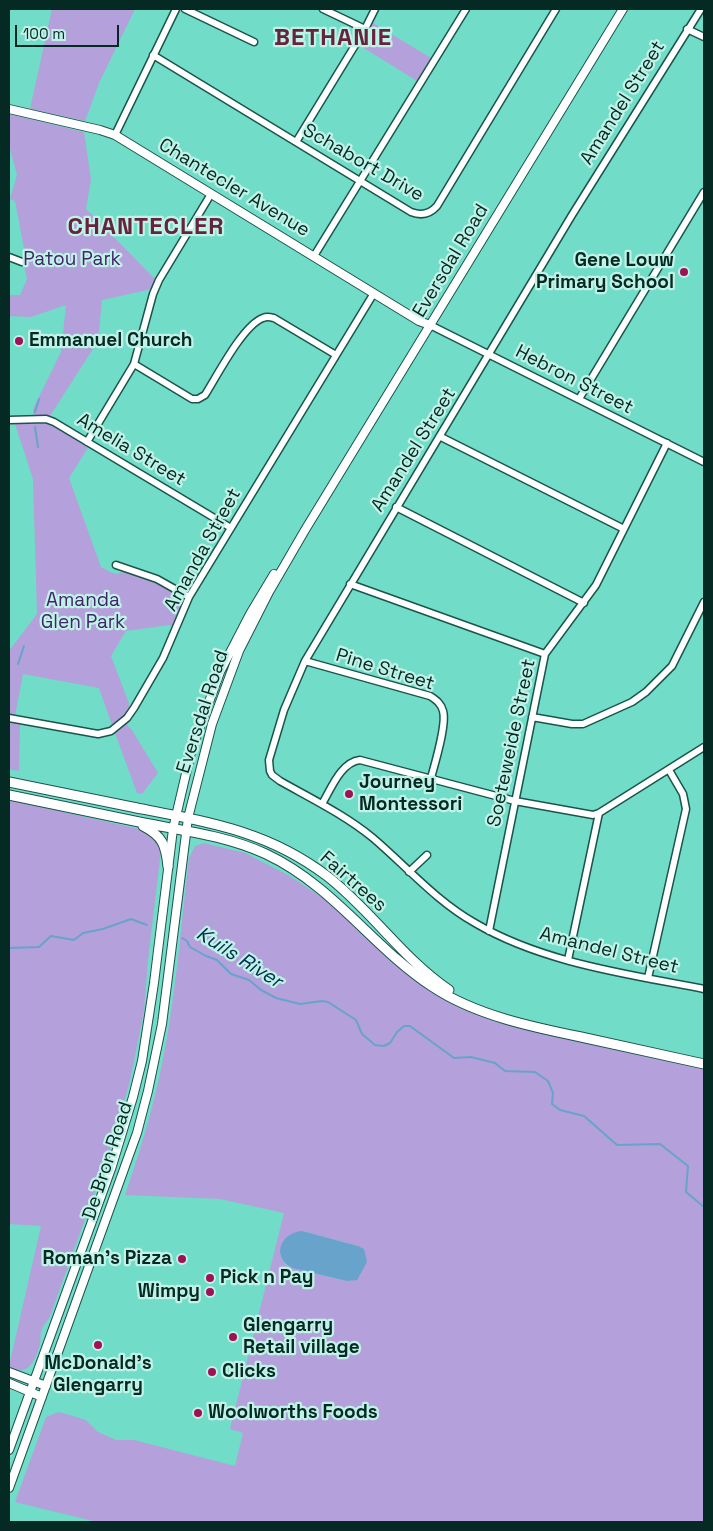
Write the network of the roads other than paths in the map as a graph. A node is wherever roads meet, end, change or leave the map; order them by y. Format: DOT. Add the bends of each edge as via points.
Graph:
graph roads {
  1 [pos="176,9"];
  2 [pos="185,9"];
  3 [pos="323,9"];
  4 [pos="375,9"];
  5 [pos="466,9"];
  6 [pos="556,9"];
  7 [pos="624,9"];
  8 [pos="701,9"];
  9 [pos="365,29"];
  10 [pos="687,29"];
  11 [pos="704,38"];
  12 [pos="254,42"];
  13 [pos="153,55"];
  14 [pos="9,109"];
  15 [pos="115,135"];
  16 [pos="296,142"];
  17 [pos="361,182"];
  18 [pos="704,192"];
  19 [pos="211,194"];
  20 [pos="314,256"];
  21 [pos="9,257"];
  22 [pos="22,262"];
  23 [pos="374,293"];
  24 [pos="430,325"];
  25 [pos="490,354"];
  26 [pos="336,355"];
  27 [pos="134,364"];
  28 [pos="578,399"];
  29 [pos="9,420"];
  30 [pos="441,436"];
  31 [pos="87,442"];
  32 [pos="667,443"];
  33 [pos="704,462"];
  34 [pos="396,507"];
  35 [pos="231,528"];
  36 [pos="624,529"];
  37 [pos="306,530"];
  38 [pos="116,565"];
  39 [pos="350,584"];
  40 [pos="189,598"];
  41 [pos="704,602"];
  42 [pos="584,603"];
  43 [pos="545,654"];
  44 [pos="305,661"];
  45 [pos="532,717"];
  46 [pos="9,718"];
  47 [pos="704,747"];
  48 [pos="669,770"];
  49 [pos="431,778"];
  50 [pos="9,782"];
  51 [pos="9,795"];
  52 [pos="516,801"];
  53 [pos="322,804"];
  54 [pos="600,813"];
  55 [pos="176,816"];
  56 [pos="188,818"];
  57 [pos="134,821"];
  58 [pos="173,829"];
  59 [pos="186,831"];
  60 [pos="427,855"];
  61 [pos="168,867"];
  62 [pos="409,872"];
  63 [pos="489,931"];
  64 [pos="568,960"];
  65 [pos="648,978"];
  66 [pos="704,989"];
  67 [pos="474,1007"];
  68 [pos="704,1064"];
  69 [pos="9,1372"];
  70 [pos="34,1381"];
  71 [pos="9,1383"];
  72 [pos="46,1386"];
  73 [pos="30,1392"];
  74 [pos="42,1397"];
  75 [pos="9,1450"];
  76 [pos="9,1488"];
  1 -- 13 [label="street"];
  2 -- 12 [label="street"];
  3 -- 9 [label="street"];
  4 -- 9 [label="street"];
  5 -- 17 [label="street"];
  6 -- 17 [label="street, Schabort Drive" via="434,209 424,214 411,212"];
  7 -- 24 [label="street, Eversdal Road"];
  8 -- 10 [label="street, Amandel Street"];
  9 -- 16 [label="street"];
  10 -- 11 [label="street"];
  10 -- 25 [label="street, Amandel Street"];
  13 -- 15 [label="street"];
  13 -- 16 [label="street, Schabort Drive"];
  14 -- 15 [label="street, Chantecler Avenue"];
  15 -- 19 [label="street, Chantecler Avenue"];
  16 -- 17 [label="street, Schabort Drive"];
  17 -- 20 [label="street"];
  18 -- 28 [label="street"];
  19 -- 20 [label="street, Chantecler Avenue"];
  19 -- 27 [label="street" via="159,280"];
  20 -- 23 [label="street, Chantecler Avenue"];
  21 -- 22 [label="street"];
  23 -- 24 [label="street, Chantecler Avenue"];
  23 -- 26 [label="street, Amanda Street"];
  24 -- 25 [label="street, Hebron Street"];
  24 -- 37 [label="street, Eversdal Road"];
  25 -- 28 [label="street, Hebron Street"];
  25 -- 30 [label="street, Amandel Street"];
  26 -- 27 [label="street" via="279,321 266,317 245,331 207,393 200,399 189,398"];
  26 -- 35 [label="street, Amanda Street"];
  27 -- 31 [label="street"];
  28 -- 32 [label="street, Hebron Street"];
  29 -- 31 [label="street, Amelia Street" via="49,420"];
  30 -- 34 [label="street, Amandel Street"];
  30 -- 36 [label="street"];
  31 -- 35 [label="street, Amelia Street"];
  32 -- 33 [label="street, Hebron Street"];
  32 -- 36 [label="street, Soeteweide Street"];
  34 -- 39 [label="street, Amandel Street"];
  34 -- 42 [label="street"];
  35 -- 40 [label="street, Amanda Street"];
  36 -- 42 [label="street, Soeteweide Street"];
  37 -- 55 [label="street, Eversdal Road" via="255,606 220,672 192,748"];
  37 -- 56 [label="street, Eversdal Road" via="239,651 212,724"];
  38 -- 40 [label="street" via="156,579"];
  39 -- 43 [label="street"];
  39 -- 44 [label="street, Amandel Street"];
  40 -- 46 [label="street, Amanda Street" via="148,685 126,718 111,731 92,734"];
  41 -- 45 [label="street" via="672,666 632,702 577,725"];
  42 -- 43 [label="street, Soeteweide Street"];
  43 -- 45 [label="street, Soeteweide Street"];
  44 -- 49 [label="street, Pine Street" via="438,701 443,722"];
  44 -- 53 [label="street, Amandel Street" via="284,710 269,768 280,781"];
  45 -- 52 [label="street, Soeteweide Street"];
  47 -- 48 [label="street"];
  48 -- 54 [label="street"];
  48 -- 65 [label="street" via="683,794 686,809"];
  49 -- 52 [label="street"];
  49 -- 53 [label="street" via="356,760 344,769"];
  50 -- 55 [label="main road"];
  51 -- 57 [label="main road"];
  52 -- 54 [label="street" via="585,814"];
  52 -- 63 [label="street, Soeteweide Street"];
  53 -- 62 [label="street, Amandel Street" via="372,837"];
  54 -- 64 [label="street"];
  55 -- 56 [label="main road, Fairtrees"];
  55 -- 58 [label="street, Eversdal Road"];
  56 -- 59 [label="street, Eversdal Road"];
  56 -- 67 [label="main road, Fairtrees" via="257,836 300,858 337,885 428,975"];
  57 -- 58 [label="main road"];
  57 -- 61 [label="main road" via="161,839"];
  58 -- 59 [label="main road, Fairtrees"];
  58 -- 61 [label="street, De Bron Road"];
  59 -- 67 [label="main road, Fairtrees" via="249,847 298,872 327,893 417,975 456,1000"];
  59 -- 72 [label="street, De Bron Road" via="162,1024 148,1091 137,1133"];
  60 -- 62 [label="street"];
  61 -- 70 [label="street, De Bron Road" via="154,983 133,1097 111,1168"];
  62 -- 63 [label="street, Amandel Street" via="445,903"];
  63 -- 64 [label="street, Amandel Street"];
  64 -- 65 [label="street, Amandel Street"];
  65 -- 66 [label="street, Amandel Street"];
  67 -- 68 [label="main road, Fairtrees" via="538,1028"];
  69 -- 70 [label="street"];
  70 -- 72 [label="street"];
  70 -- 73 [label="street, De Bron Road"];
  71 -- 73 [label="street"];
  72 -- 74 [label="street, De Bron Road"];
  73 -- 74 [label="street"];
  73 -- 75 [label="street, De Bron Road"];
  74 -- 76 [label="street, De Bron Road"];
}
